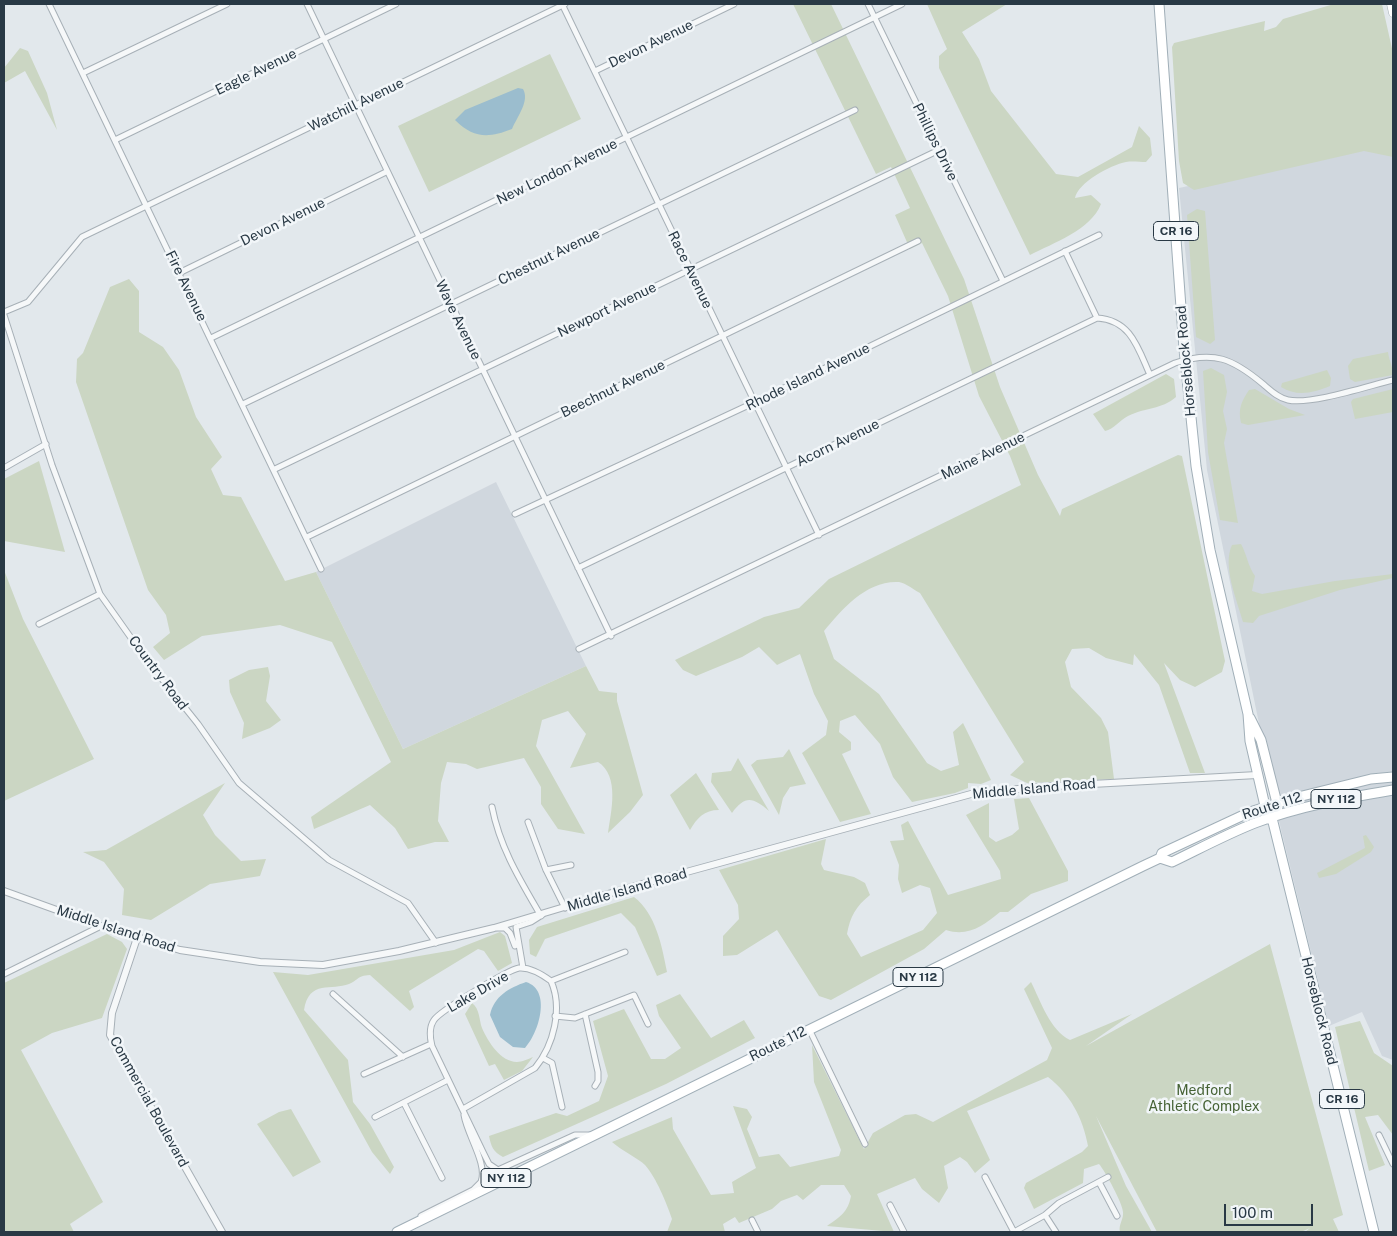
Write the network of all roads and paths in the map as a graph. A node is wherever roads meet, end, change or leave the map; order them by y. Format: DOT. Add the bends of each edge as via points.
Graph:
graph roads {
  1 [pos="58,4"];
  2 [pos="227,4"];
  3 [pos="307,4"];
  4 [pos="396,4"];
  5 [pos="563,4"];
  6 [pos="734,4"];
  7 [pos="868,4"];
  8 [pos="902,4"];
  9 [pos="1159,4"];
  10 [pos="1391,4"];
  11 [pos="50,5"];
  12 [pos="1393,13"];
  13 [pos="875,17"];
  14 [pos="324,40"];
  15 [pos="595,71"];
  16 [pos="83,73"];
  17 [pos="354,106"];
  18 [pos="855,110"];
  19 [pos="626,138"];
  20 [pos="115,140"];
  21 [pos="939,150"];
  22 [pos="386,172"];
  23 [pos="658,204"];
  24 [pos="147,206"];
  25 [pos="1099,235"];
  26 [pos="419,238"];
  27 [pos="918,242"];
  28 [pos="1065,252"];
  29 [pos="690,271"];
  30 [pos="179,273"];
  31 [pos="1002,281"];
  32 [pos="452,304"];
  33 [pos="4,314"];
  34 [pos="1097,318"];
  35 [pos="722,336"];
  36 [pos="211,338"];
  37 [pos="1185,360"];
  38 [pos="482,370"];
  39 [pos="1150,375"];
  40 [pos="1393,380"];
  41 [pos="755,402"];
  42 [pos="243,404"];
  43 [pos="515,437"];
  44 [pos="46,444"];
  45 [pos="4,468"];
  46 [pos="787,468"];
  47 [pos="275,469"];
  48 [pos="546,500"];
  49 [pos="515,514"];
  50 [pos="819,535"];
  51 [pos="307,537"];
  52 [pos="578,568"];
  53 [pos="321,569"];
  54 [pos="100,594"];
  55 [pos="39,624"];
  56 [pos="610,636"];
  57 [pos="579,650"];
  58 [pos="1248,714"];
  59 [pos="1257,775"];
  60 [pos="1393,777"];
  61 [pos="1393,790"];
  62 [pos="1277,803"];
  63 [pos="492,807"];
  64 [pos="1265,807"];
  65 [pos="1274,817"];
  66 [pos="528,822"];
  67 [pos="1160,858"];
  68 [pos="571,865"];
  69 [pos="546,870"];
  70 [pos="4,891"];
  71 [pos="565,908"];
  72 [pos="541,915"];
  73 [pos="101,926"];
  74 [pos="494,928"];
  75 [pos="137,938"];
  76 [pos="436,943"];
  77 [pos="625,952"];
  78 [pos="521,968"];
  79 [pos="4,974"];
  80 [pos="551,980"];
  81 [pos="334,994"];
  82 [pos="585,1014"];
  83 [pos="555,1016"];
  84 [pos="648,1024"];
  85 [pos="809,1029"];
  86 [pos="431,1044"];
  87 [pos="403,1057"];
  88 [pos="543,1058"];
  89 [pos="364,1074"];
  90 [pos="448,1080"];
  91 [pos="595,1086"];
  92 [pos="404,1102"];
  93 [pos="562,1108"];
  94 [pos="463,1109"];
  95 [pos="376,1117"];
  96 [pos="593,1135"];
  97 [pos="1379,1135"];
  98 [pos="865,1144"];
  99 [pos="1393,1164"];
  100 [pos="985,1177"];
  101 [pos="1108,1177"];
  102 [pos="442,1178"];
  103 [pos="1099,1182"];
  104 [pos="890,1205"];
  105 [pos="1044,1214"];
  106 [pos="1117,1216"];
  107 [pos="752,1220"];
  108 [pos="420,1221"];
  109 [pos="222,1232"];
  110 [pos="397,1232"];
  111 [pos="758,1232"];
  112 [pos="904,1232"];
  113 [pos="1014,1232"];
  114 [pos="1056,1232"];
  115 [pos="1374,1232"];
  1 -- 11 [label="street"];
  2 -- 16 [label="street"];
  3 -- 14 [label="street, Wave Avenue"];
  4 -- 14 [label="street, Eagle Avenue"];
  5 -- 15 [label="street, Race Avenue"];
  5 -- 17 [label="street, Watchill Avenue"];
  6 -- 15 [label="street, Devon Avenue"];
  7 -- 13 [label="street, Phillips Drive"];
  8 -- 13 [label="street, New London Avenue"];
  9 -- 37 [label="main road, Horseblock Road / CR 16"];
  10 -- 12 [label="main road"];
  11 -- 16 [label="street, Fire Avenue"];
  13 -- 19 [label="street, New London Avenue"];
  13 -- 21 [label="street, Phillips Drive"];
  14 -- 17 [label="street, Wave Avenue"];
  14 -- 20 [label="street, Eagle Avenue"];
  15 -- 19 [label="street, Race Avenue"];
  16 -- 20 [label="street, Fire Avenue"];
  17 -- 22 [label="street, Wave Avenue"];
  17 -- 24 [label="street, Watchill Avenue"];
  18 -- 23 [label="street, Chestnut Avenue"];
  19 -- 23 [label="street, Race Avenue"];
  19 -- 26 [label="street, New London Avenue"];
  20 -- 24 [label="street, Fire Avenue"];
  21 -- 29 [label="street, Newport Avenue"];
  21 -- 31 [label="street, Phillips Drive"];
  22 -- 26 [label="street, Wave Avenue"];
  22 -- 30 [label="street, Devon Avenue"];
  23 -- 29 [label="street, Race Avenue"];
  23 -- 32 [label="street, Chestnut Avenue"];
  24 -- 30 [label="street, Fire Avenue"];
  24 -- 33 [label="street, Watchill Avenue" via="82,237 28,302"];
  25 -- 28 [label="street, Rhode Island Avenue"];
  26 -- 32 [label="street, Wave Avenue"];
  26 -- 36 [label="street, New London Avenue"];
  27 -- 35 [label="street, Beechnut Avenue"];
  28 -- 31 [label="street, Rhode Island Avenue"];
  28 -- 34 [label="street"];
  29 -- 35 [label="street, Race Avenue"];
  29 -- 38 [label="street, Newport Avenue"];
  30 -- 36 [label="street, Fire Avenue"];
  31 -- 41 [label="street, Rhode Island Avenue"];
  32 -- 38 [label="street, Wave Avenue"];
  32 -- 42 [label="street, Chestnut Avenue"];
  33 -- 44 [label="street, Country Road"];
  34 -- 39 [label="street" via="1120,323 1129,333"];
  34 -- 46 [label="street, Acorn Avenue"];
  35 -- 41 [label="street, Race Avenue"];
  35 -- 43 [label="street, Beechnut Avenue"];
  36 -- 42 [label="street, Fire Avenue"];
  37 -- 39 [label="street, Maine Avenue"];
  37 -- 40 [label="street, Maine Avenue" via="1228,360 1240,365 1275,394 1296,401"];
  37 -- 58 [label="main road, Horseblock Road / CR 16" via="1203,513"];
  38 -- 43 [label="street, Wave Avenue"];
  38 -- 47 [label="street, Newport Avenue"];
  39 -- 50 [label="street, Maine Avenue"];
  41 -- 46 [label="street, Race Avenue"];
  41 -- 48 [label="street, Rhode Island Avenue"];
  42 -- 47 [label="street, Fire Avenue"];
  43 -- 48 [label="street, Wave Avenue"];
  43 -- 51 [label="street, Beechnut Avenue"];
  44 -- 45 [label="street"];
  44 -- 54 [label="street, Country Road"];
  46 -- 50 [label="street, Race Avenue"];
  46 -- 52 [label="street, Acorn Avenue"];
  47 -- 51 [label="street, Fire Avenue"];
  48 -- 49 [label="street, Rhode Island Avenue"];
  48 -- 52 [label="street, Wave Avenue"];
  50 -- 56 [label="street, Maine Avenue"];
  51 -- 53 [label="street, Fire Avenue"];
  52 -- 56 [label="street, Wave Avenue"];
  54 -- 55 [label="street"];
  54 -- 76 [label="street, Country Road" via="239,784 329,860 408,903"];
  56 -- 57 [label="street, Maine Avenue"];
  58 -- 59 [label="main road, Horseblock Road / CR 16"];
  58 -- 62 [label="main road, Horseblock Road / CR 16" via="1261,740"];
  59 -- 64 [label="main road, Horseblock Road / CR 16"];
  59 -- 71 [label="street, Middle Island Road" via="1037,787 971,794"];
  60 -- 62 [label="main road, Route 112 / NY 112" via="1371,779"];
  61 -- 65 [label="main road, Route 112 / NY 112" via="1333,800"];
  62 -- 64 [label="main road, Route 112 / NY 112"];
  62 -- 65 [label="main road, Horseblock Road / CR 16"];
  63 -- 72 [label="street" via="511,865"];
  64 -- 65 [label="main road, Horseblock Road / CR 16"];
  64 -- 67 [label="main road, Route 112 / NY 112" via="1162,853"];
  65 -- 67 [label="main road, Route 112 / NY 112" via="1172,862"];
  65 -- 115 [label="main road, Horseblock Road / CR 16"];
  66 -- 69 [label="street"];
  67 -- 85 [label="main road, Route 112 / NY 112"];
  68 -- 69 [label="street"];
  69 -- 71 [label="street"];
  70 -- 73 [label="street, Middle Island Road"];
  71 -- 72 [label="street, Middle Island Road"];
  72 -- 74 [label="street, Middle Island Road"];
  72 -- 78 [label="street, Lake Drive" via="516,927"];
  73 -- 75 [label="street, Middle Island Road"];
  73 -- 79 [label="street"];
  74 -- 76 [label="street, Middle Island Road"];
  74 -- 78 [label="street, Lake Drive" via="506,928 510,933"];
  75 -- 76 [label="street, Middle Island Road" via="180,950 260,962 323,965"];
  75 -- 109 [label="street, Commercial Boulevard" via="112,1013 110,1035"];
  77 -- 80 [label="street"];
  78 -- 80 [label="street, Lake Drive"];
  78 -- 86 [label="street, Lake Drive" via="437,1016 432,1022"];
  80 -- 83 [label="street" via="556,991"];
  81 -- 87 [label="street"];
  82 -- 83 [label="street" via="575,1018"];
  82 -- 84 [label="street" via="634,995"];
  82 -- 91 [label="street" via="598,1072"];
  83 -- 88 [label="street" via="551,1040"];
  85 -- 96 [label="main road, Route 112 / NY 112"];
  85 -- 98 [label="street"];
  86 -- 87 [label="street"];
  86 -- 90 [label="street"];
  87 -- 89 [label="street"];
  88 -- 93 [label="street" via="552,1063"];
  88 -- 94 [label="street" via="535,1068"];
  90 -- 92 [label="street"];
  90 -- 94 [label="street"];
  92 -- 95 [label="street"];
  92 -- 102 [label="street"];
  94 -- 96 [label="street" via="489,1164 498,1170 575,1135"];
  94 -- 108 [label="street" via="470,1138 483,1167 482,1182 473,1190 422,1215"];
  96 -- 108 [label="main road, Route 112 / NY 112"];
  97 -- 99 [label="street"];
  100 -- 113 [label="street"];
  101 -- 103 [label="street"];
  103 -- 105 [label="street"];
  103 -- 106 [label="street"];
  104 -- 112 [label="street"];
  105 -- 113 [label="street"];
  105 -- 114 [label="street"];
  107 -- 111 [label="street"];
  108 -- 110 [label="main road, Route 112 / NY 112"];
}
